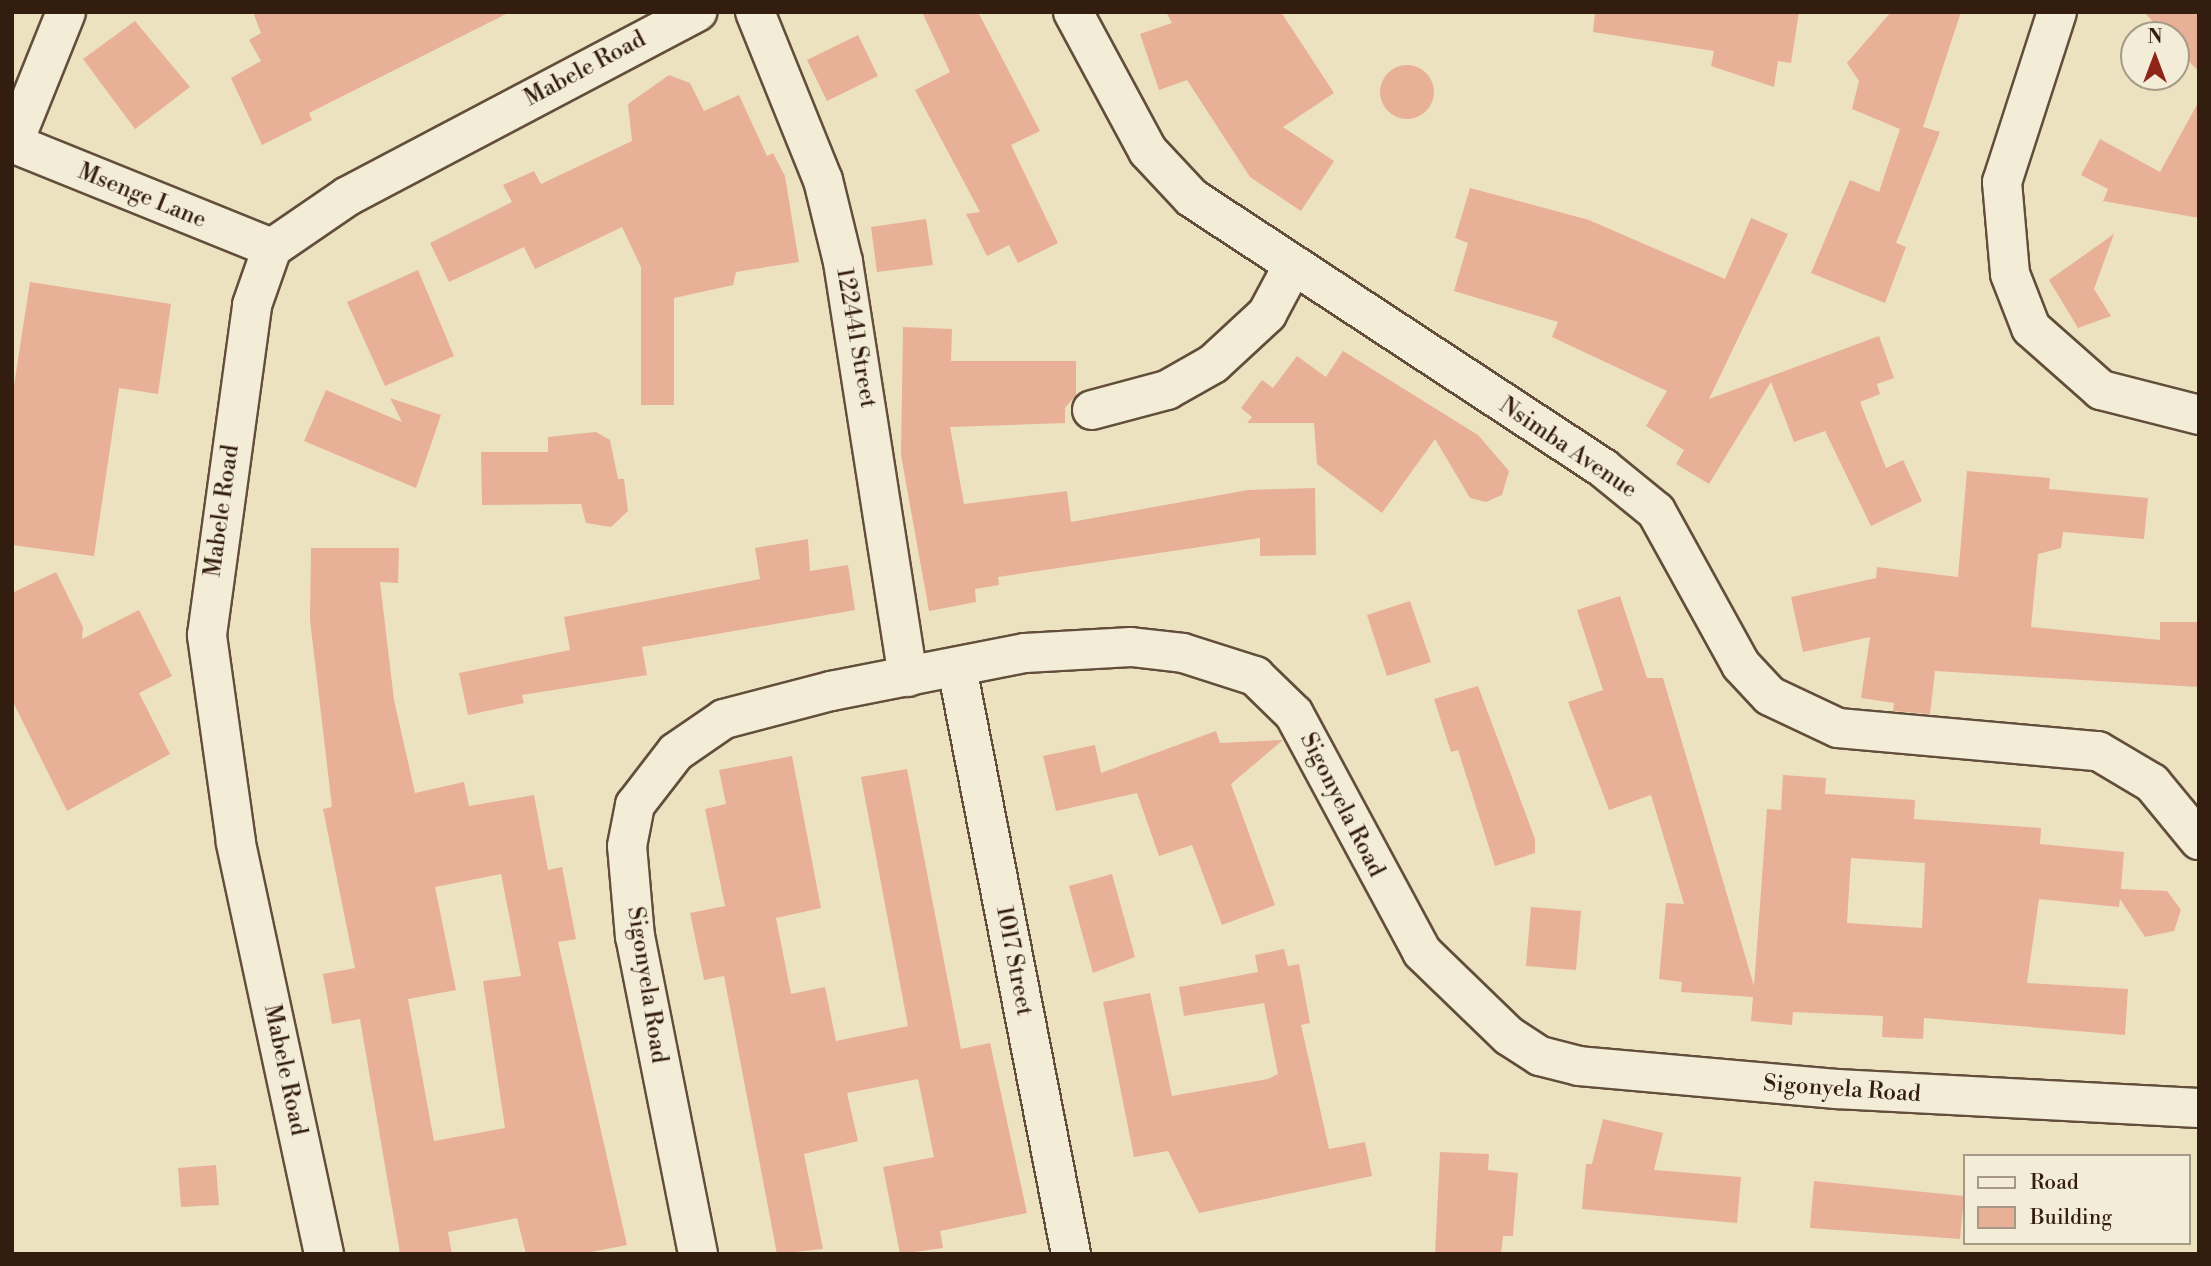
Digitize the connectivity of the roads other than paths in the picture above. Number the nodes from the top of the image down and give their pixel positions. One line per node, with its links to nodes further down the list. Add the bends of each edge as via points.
1 (66, 12): 6 (street)
2 (696, 12): 7 (street, Mabele Road, via 348,196)
3 (755, 12): 12 (street, 122441 Street, via 823,180 843,262)
4 (1073, 12): 8 (street, Nsimba Avenue, via 1148,152 1192,198)
5 (2057, 12): 10 (street, via 2002,182 2010,274 2031,328 2101,390)
6 (13, 144): 7 (street, Msenge Lane)
7 (272, 248): 15 (street, Mabele Road, via 252,305 207,635 236,842)
8 (1291, 269): 9 (street, via 1267,314 1213,364 1167,390); 13 (street, Nsimba Avenue, via 1636,491 1656,511 1741,665 1781,703 1838,728 2098,751 2152,783)
9 (1092, 410)
10 (2199, 415)
11 (957, 668): 12 (street, Sigonyela Road); 14 (street, Sigonyela Road, via 1026,653 1131,647 1183,653 1255,676 1294,714 1422,952 1508,1036 1540,1056 1578,1066 1837,1089); 17 (street, 1017 Street)
12 (908, 677): 16 (street, Sigonyela Road, via 724,719 676,752 635,805 626,846 635,937)
13 (2199, 840)
14 (2199, 1108)
15 (324, 1254)
16 (698, 1254)
17 (1071, 1254)

